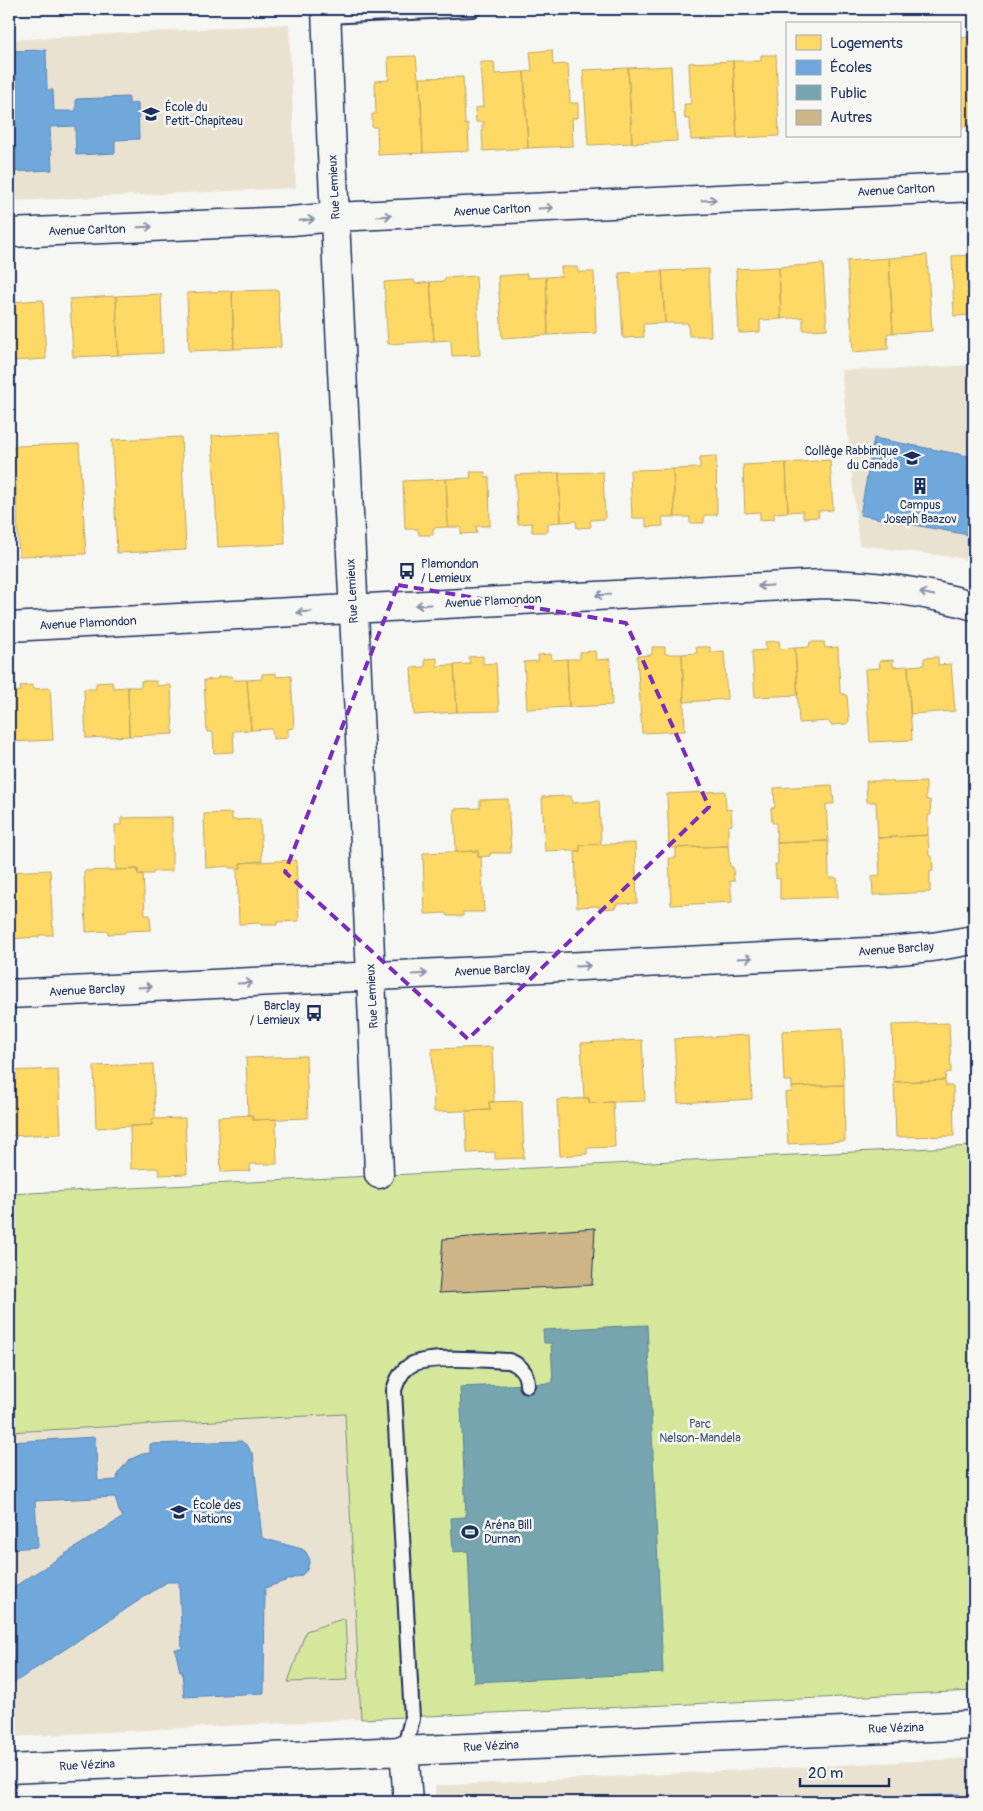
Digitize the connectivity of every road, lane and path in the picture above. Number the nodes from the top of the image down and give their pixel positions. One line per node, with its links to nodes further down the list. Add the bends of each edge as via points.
1 (473, 9): 2 (lane)
2 (326, 12): 4 (street, Rue Lemieux)
3 (974, 187): 4 (street, Avenue Carlton, one-way to 3)
4 (335, 217): 5 (street, Avenue Carlton, one-way to 4); 7 (street, Rue Lemieux)
5 (9, 233)
6 (974, 606): 7 (street, Avenue Plamondon, one-way to 7, via 905,590 823,584)
7 (353, 609): 8 (street, Avenue Plamondon, one-way to 8); 10 (street, Rue Lemieux)
8 (9, 627)
9 (974, 940): 10 (street, Avenue Barclay, one-way to 9, via 908,950)
10 (372, 977): 11 (street, Avenue Barclay, one-way to 10); 12 (street, Rue Lemieux)
11 (9, 994)
12 (379, 1174)
13 (527, 1385): 15 (lane, via 525,1372 509,1360 429,1360 407,1367 394,1390 412,1719)
14 (974, 1725): 15 (street, Rue Vézina)
15 (404, 1750): 16 (street, Rue Vézina); 17 (street)
16 (9, 1769)
17 (408, 1802)

